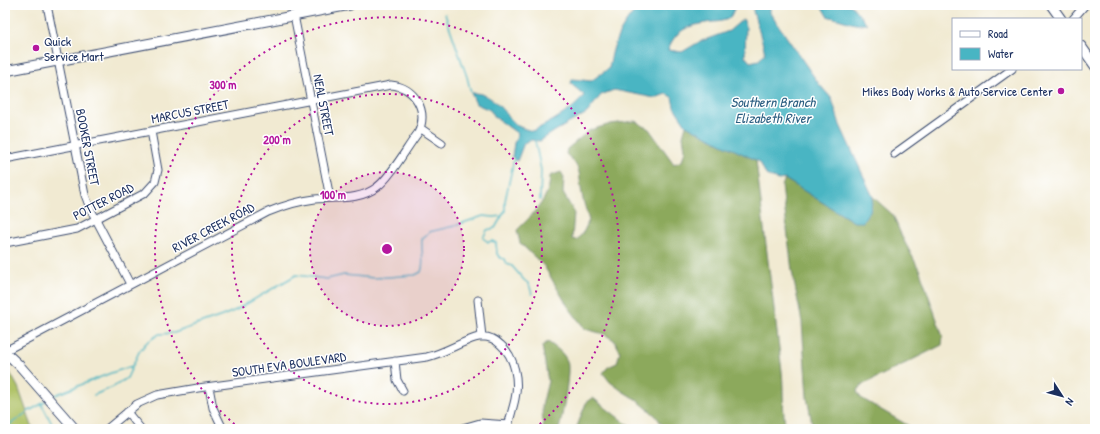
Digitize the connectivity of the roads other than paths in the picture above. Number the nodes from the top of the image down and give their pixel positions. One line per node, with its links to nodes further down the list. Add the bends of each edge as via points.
1 (48, 5): 9 (street, BOOKER STREET)
2 (350, 5): 5 (main road)
3 (1051, 5): 6 (main road)
4 (1085, 5): 7 (street)
5 (294, 16): 9 (main road); 13 (street, NEAL STREET)
6 (1061, 18)
7 (1074, 18)
8 (1082, 47): 10 (main road)
9 (59, 60): 12 (main road); 17 (street, BOOKER STREET)
10 (1095, 66)
11 (1011, 70): 18 (street)
12 (5, 71)
13 (311, 100): 14 (street, MARCUS STREET, via 395,86 409,91 420,104); 15 (street, MARCUS STREET); 20 (street, NEAL STREET)
14 (420, 128): 16 (street); 20 (street, RIVER CREEK ROAD, via 385,180 378,186 353,198)
15 (151, 131): 17 (street, MARCUS STREET); 21 (street, POTTER ROAD, via 158,170 152,187)
16 (442, 143)
17 (75, 145): 19 (street, MARCUS STREET); 21 (street, BOOKER STREET, via 85,195)
18 (894, 154)
19 (5, 159)
20 (330, 198): 23 (street, RIVER CREEK ROAD, via 294,203 268,212)
21 (96, 220): 22 (street, POTTER ROAD, via 77,229); 23 (street, BOOKER STREET)
22 (5, 243)
23 (130, 284): 26 (street, RIVER CREEK ROAD)
24 (478, 300): 25 (street)
25 (482, 337): 27 (street, SOUTH EVA BOULEVARD, via 436,355); 31 (street, via 498,342 510,354 514,364 516,389)
26 (5, 352): 32 (main road)
27 (395, 361): 28 (street, SOUTH EVA BOULEVARD); 29 (street)
28 (209, 387): 30 (street, SOUTH EVA BOULEVARD, via 157,395 137,404); 35 (street, via 213,408)
29 (403, 391)
30 (127, 412): 33 (street, SOUTH EVA BOULEVARD); 34 (street)
31 (508, 427): 36 (street, via 480,423)
32 (75, 429)
33 (107, 429)
34 (141, 429)
35 (223, 429)
36 (460, 429)

